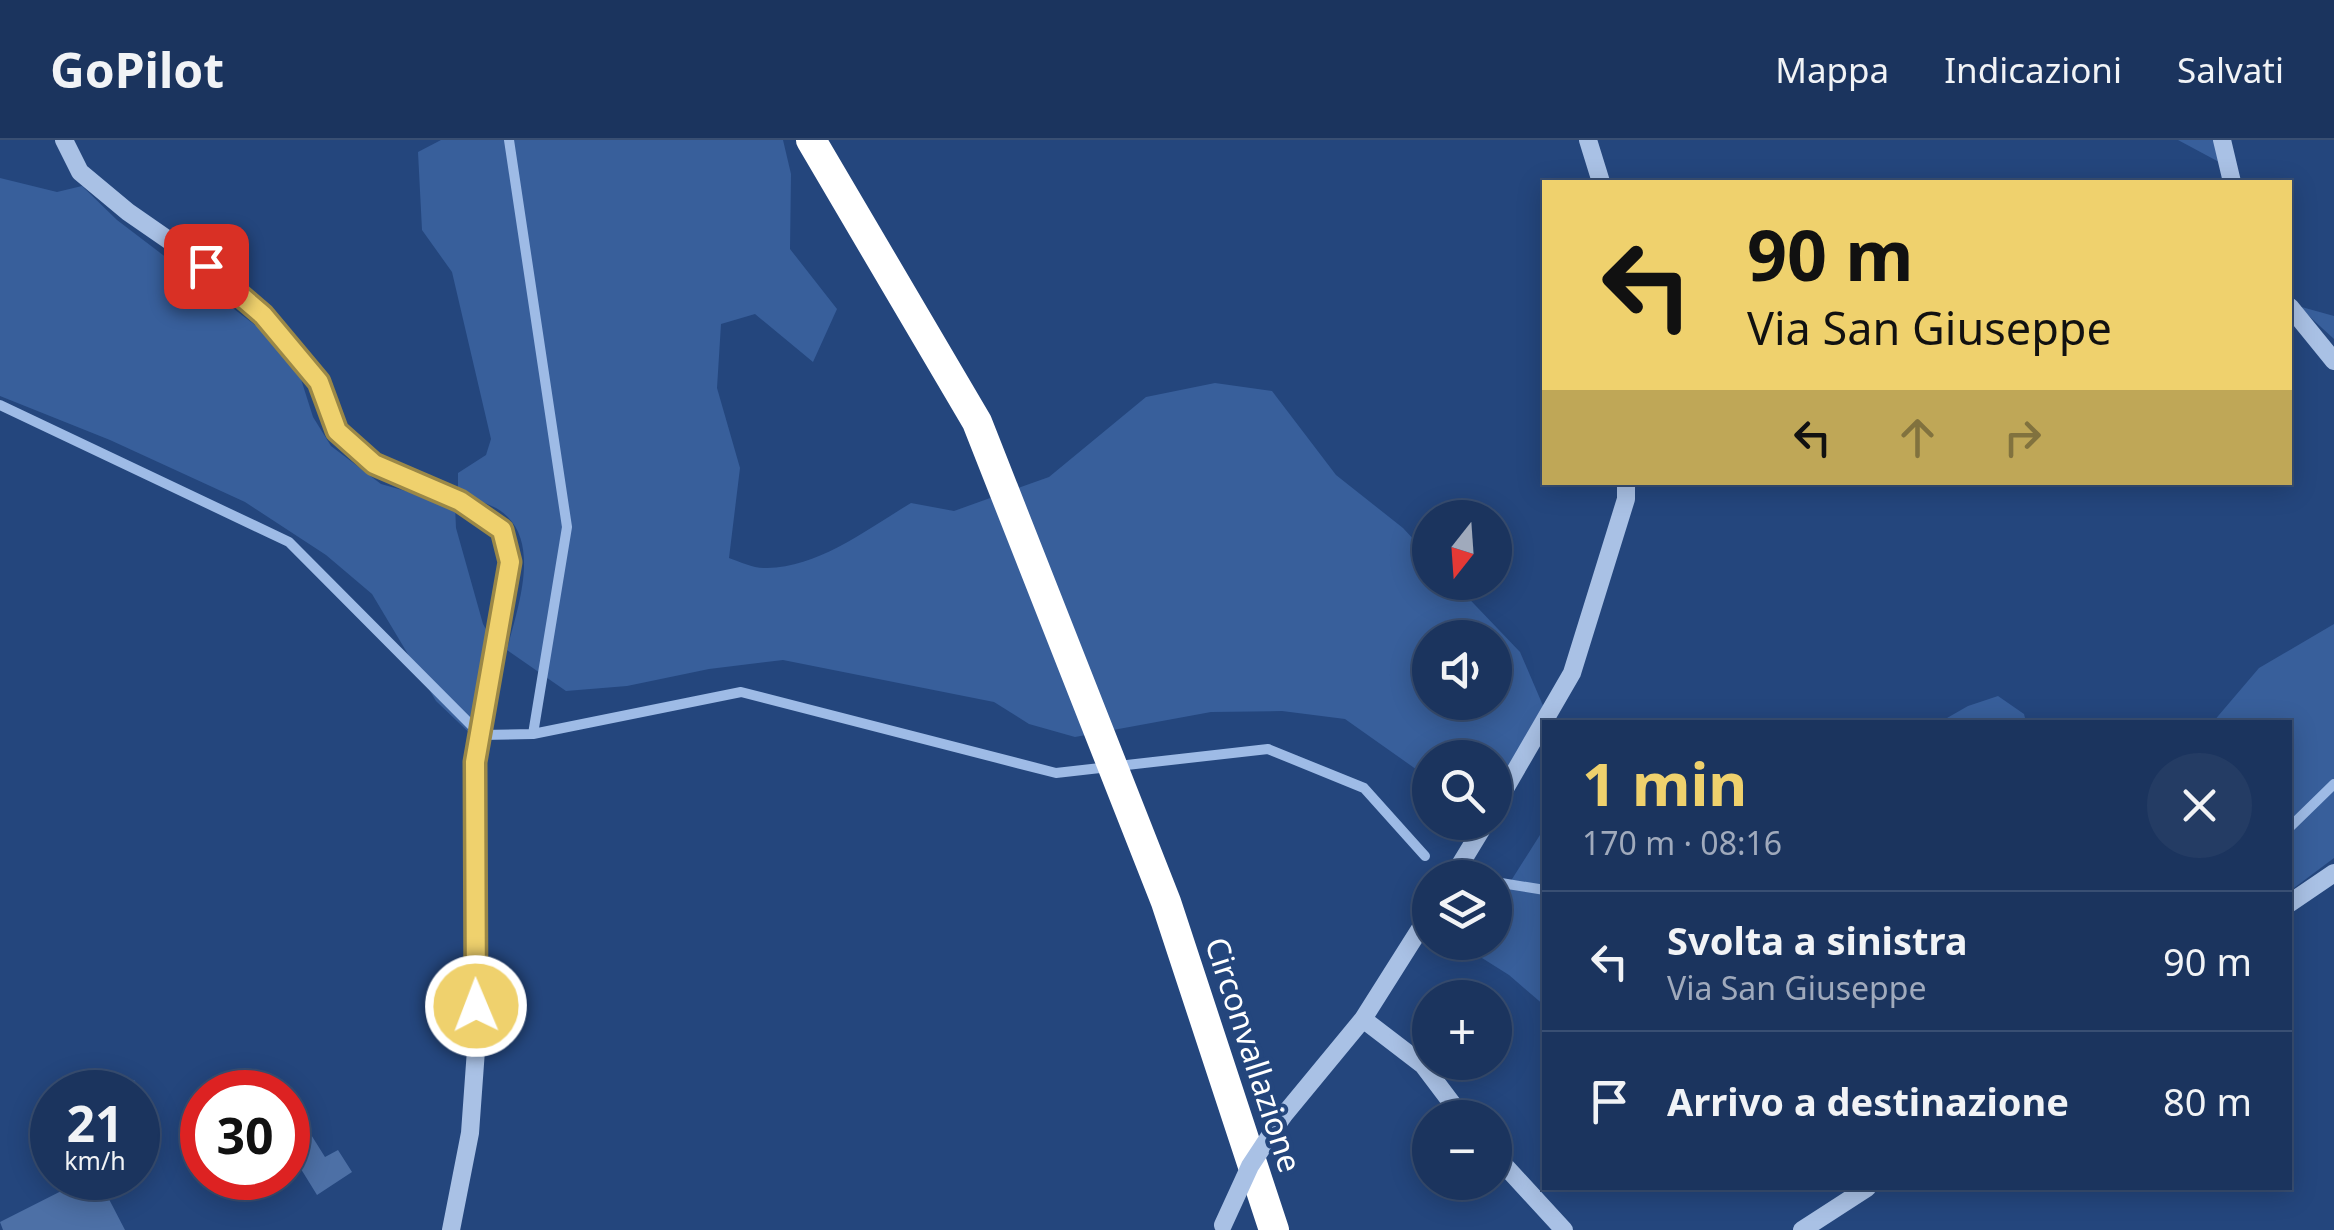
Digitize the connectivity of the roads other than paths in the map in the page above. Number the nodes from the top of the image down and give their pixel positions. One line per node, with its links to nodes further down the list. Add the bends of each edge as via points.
1 (64, 140): 21 (street, via 80,172 263,315 319,382 337,431 349,442 374,464 460,501 502,530 510,562 475,762 476,1056)
2 (812, 140): 22 (highway, Circonvallazione, via 977,422 1166,902)
3 (1588, 140): 5 (street)
4 (2222, 140): 6 (street)
5 (1600, 180)
6 (2232, 180)
7 (2292, 310): 8 (street)
8 (2334, 361)
9 (1626, 485): 10 (street, via 1572,673)
10 (1545, 720)
11 (1542, 725): 12 (street)
12 (1512, 777)
13 (2334, 873): 14 (street)
14 (2292, 903)
15 (1412, 942): 16 (street)
16 (1363, 1020): 17 (street, via 1423,1066); 20 (street, bridge, via 1283,1116 1250,1166)
17 (1449, 1100)
18 (1512, 1173): 23 (street)
19 (1864, 1190): 24 (street)
20 (1222, 1228)
21 (452, 1230)
22 (1274, 1230)
23 (1564, 1230)
24 (1802, 1230)

